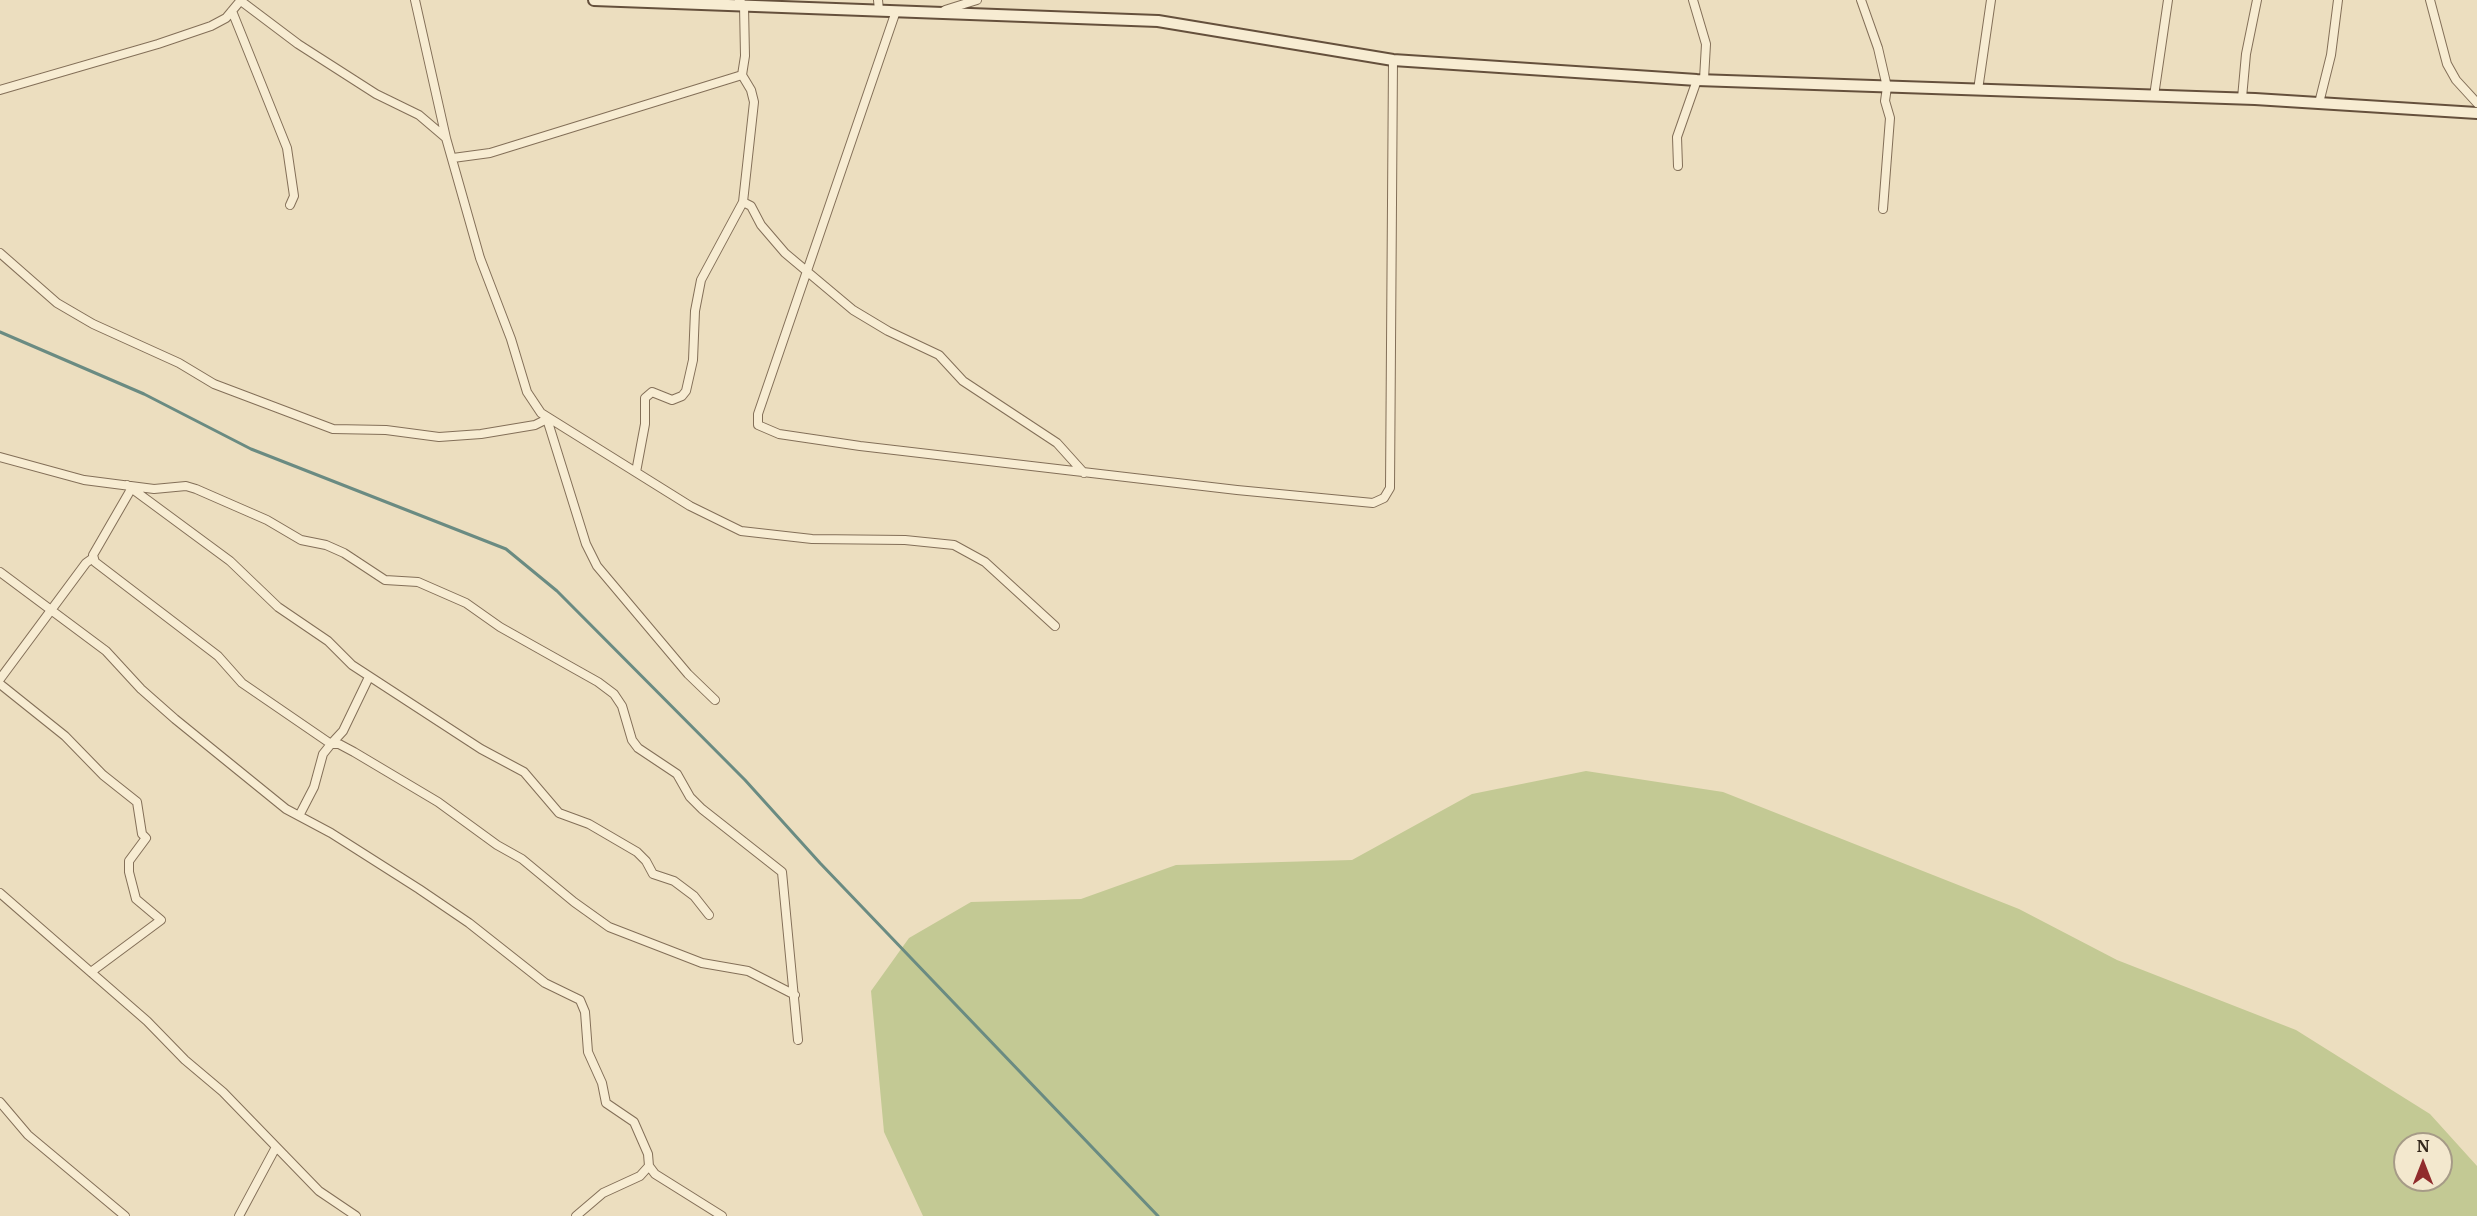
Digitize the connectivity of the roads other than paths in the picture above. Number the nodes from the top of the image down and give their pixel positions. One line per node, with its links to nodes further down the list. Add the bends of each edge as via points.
1 (241, 0): 14 (street); 27 (street, via 298,44 376,94 419,115)
2 (415, 0): 27 (street)
3 (594, 0): 12 (street)
4 (978, 0): 16 (street)
5 (1693, 0): 19 (street, via 1706,44)
6 (1861, 0): 20 (street)
7 (1991, 0): 22 (street)
8 (2168, 0): 23 (street)
9 (2257, 0): 24 (street)
10 (2338, 0): 25 (street, via 2331,55)
11 (2430, 0): 26 (street, via 2447,64)
12 (741, 2): 13 (street); 18 (street, via 745,56)
13 (878, 5): 15 (street)
14 (232, 11): 21 (street, via 211,26); 31 (street, via 287,148 294,196)
15 (896, 11): 16 (street); 34 (street)
16 (939, 12): 17 (street, via 1158,21)
17 (1394, 60): 19 (street); 38 (street, via 1391,466 1390,488 1384,498 1373,503)
18 (742, 75): 28 (street, via 490,153); 30 (street, via 754,102)
19 (1701, 80): 20 (street); 29 (street, via 1677,137)
20 (1887, 87): 22 (street); 32 (street, via 1885,101 1890,118)
21 (0, 90)
22 (1978, 90): 23 (street)
23 (2154, 96): 24 (street)
24 (2242, 98): 25 (street)
25 (2319, 103): 26 (street)
26 (2477, 109)
27 (446, 138): 28 (street)
28 (453, 158): 35 (street, via 480,258 521,375 535,406)
29 (1678, 166)
30 (743, 202): 34 (street, via 751,206 761,225); 37 (street, via 701,280 686,391 672,400 652,392 645,398 645,424)
31 (290, 205)
32 (1883, 209)
33 (0, 253): 35 (street, via 57,303 93,324 142,344 214,384 333,429 439,437 481,434 535,425)
34 (807, 273): 38 (street, via 864,319 939,355 969,385 1057,443); 38 (street, via 758,414 758,425 791,436)
35 (547, 419): 37 (street); 47 (street, via 586,544 597,566 688,674)
36 (0, 457): 39 (street, via 44,467 70,478)
37 (636, 472): 43 (street, via 711,518 741,531 812,539 954,545 985,562)
38 (1084, 473)
39 (128, 488): 40 (street); 44 (street, via 230,561 278,607 328,641); 53 (street, via 186,486 226,500 301,540 344,553 385,580 418,582 466,603 500,627 598,681 622,706 638,748 677,774 702,809 782,872)
40 (93, 558): 42 (street); 48 (street, via 218,656 242,683)
41 (0, 572): 42 (street)
42 (51, 612): 45 (street); 49 (street, via 106,651 141,689 247,780)
43 (1055, 626)
44 (369, 677): 48 (street, via 343,731); 51 (street, via 524,772 559,813 589,824 637,852 653,874 674,881 694,896)
45 (0, 679)
46 (0, 684): 52 (street, via 65,736 103,775 137,802 146,838 129,861 129,872 136,899 161,920)
47 (716, 700)
48 (331, 744): 49 (street, via 323,754 314,787); 53 (street, via 354,752 438,802 522,859 609,927 702,963 748,971)
49 (298, 816): 57 (street, via 331,833 469,923 544,983 580,1000 585,1012 586,1044 602,1083 603,1099 638,1127)
50 (0, 892): 52 (street)
51 (709, 915)
52 (91, 972): 56 (street, via 223,1092)
53 (795, 995): 54 (street)
54 (798, 1040)
55 (0, 1102): 58 (street, via 35,1141)
56 (276, 1147): 59 (street); 60 (street, via 319,1191)
57 (649, 1166): 61 (street, via 640,1176 603,1193); 62 (street, via 681,1192)
58 (125, 1216)
59 (239, 1216)
60 (356, 1216)
61 (576, 1216)
62 (722, 1216)

